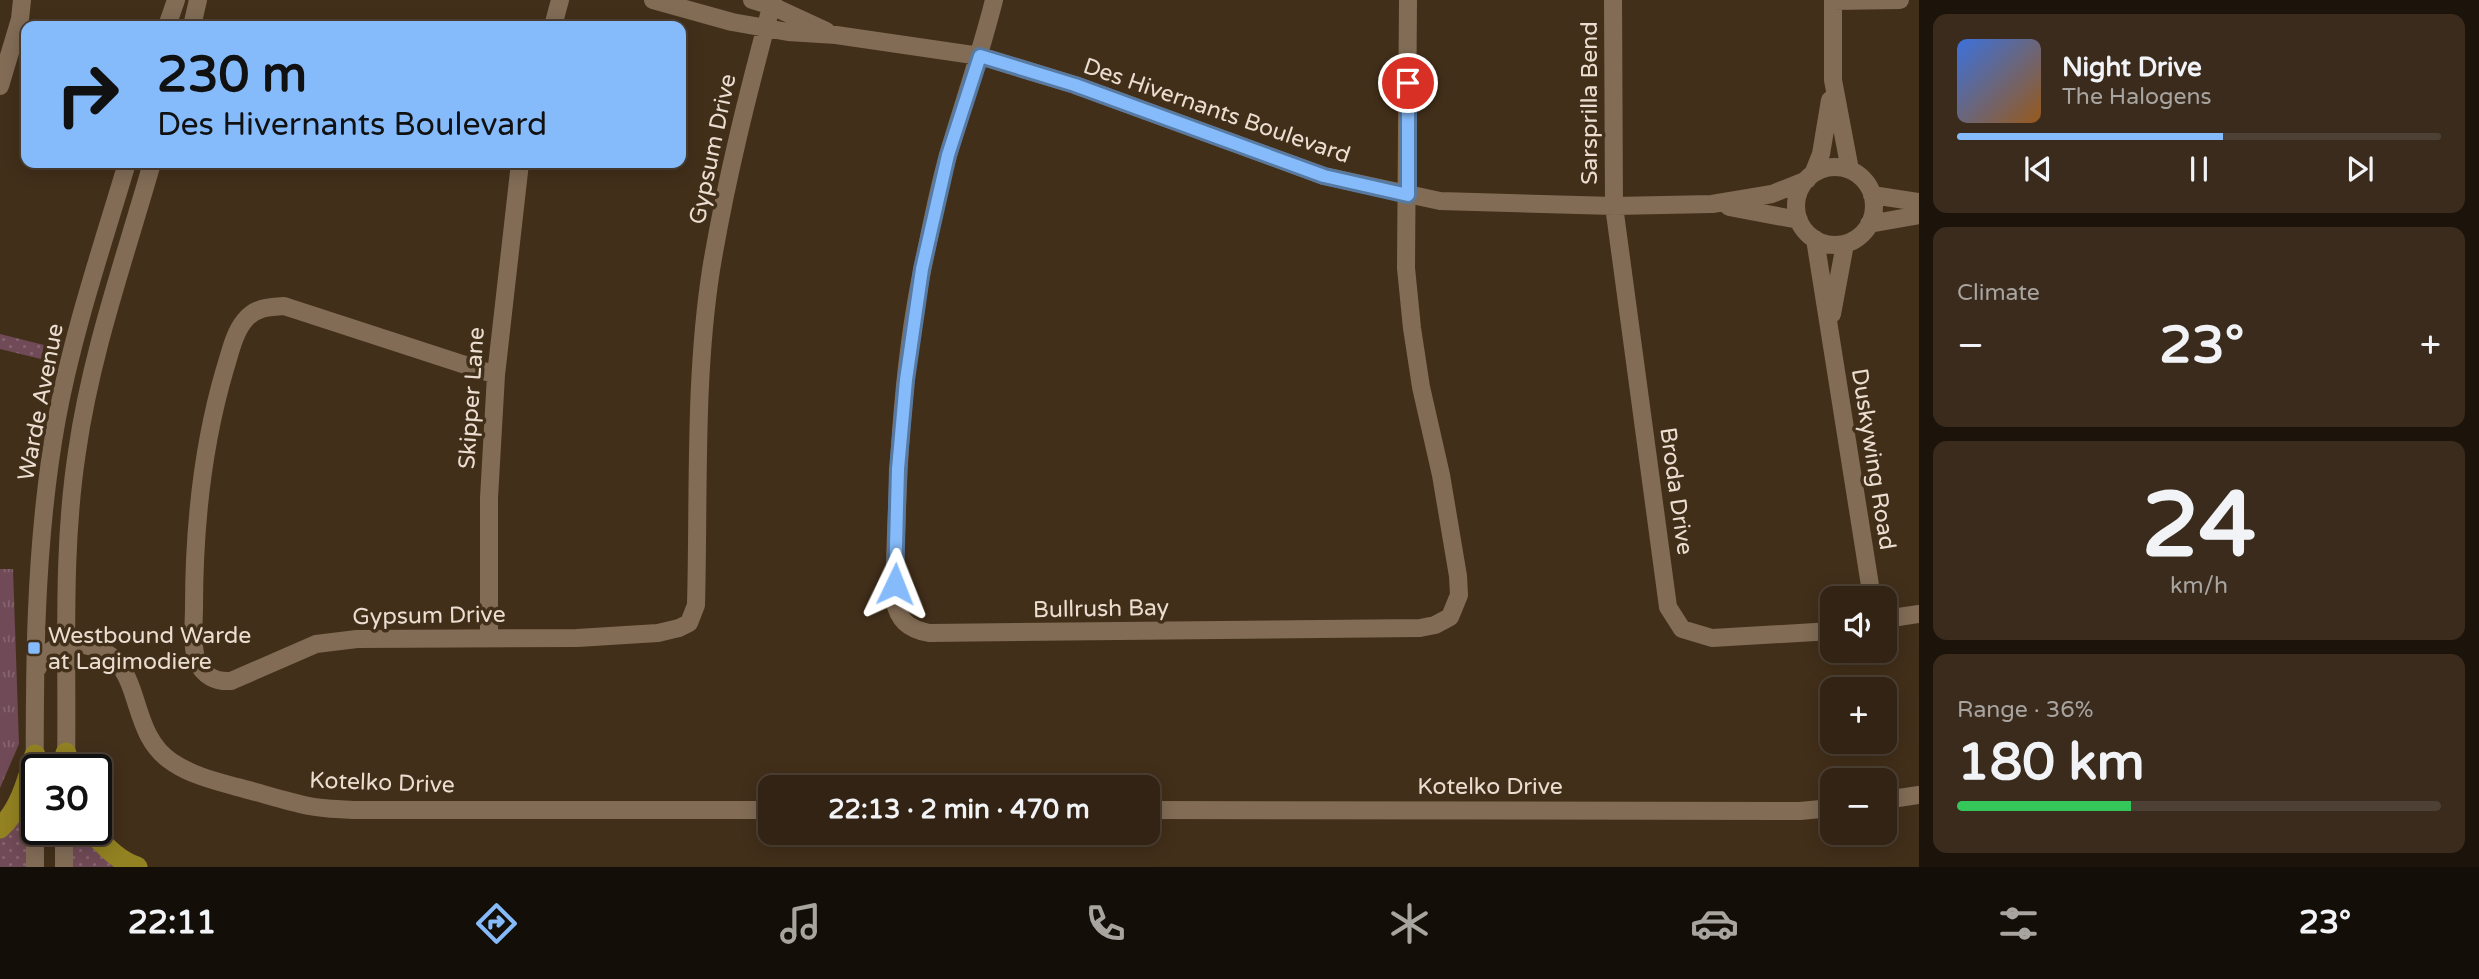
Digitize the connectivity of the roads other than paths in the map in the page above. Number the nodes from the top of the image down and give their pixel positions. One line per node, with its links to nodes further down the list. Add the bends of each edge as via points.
1 (22, 0): 20 (street)
2 (176, 0): 13 (street)
3 (198, 0): 14 (street)
4 (560, 0): 15 (street)
5 (653, 0): 16 (street, Des Hivernants Boulevard)
6 (752, 0): 12 (street, Des Hivernants Boulevard)
7 (994, 0): 18 (street)
8 (1408, 0): 26 (street)
9 (1613, 0): 30 (street, Sarsprilla Bend)
10 (1833, 0): 11 (street); 19 (street)
11 (1900, 0)
12 (772, 3): 16 (street, Gypsum Drive); 17 (street, Des Hivernants Boulevard)
13 (169, 21)
14 (193, 21)
15 (554, 21)
16 (766, 28): 17 (street, Des Hivernants Boulevard); 42 (street, Gypsum Drive, via 738,134 711,271 702,359 694,614 689,623 658,633)
17 (836, 35): 18 (street, Des Hivernants Boulevard)
18 (980, 56): 26 (street, Des Hivernants Boulevard, via 1075,85 1324,176); 26 (street, Bullrush Bay, via 948,155 922,269 906,380 894,598 897,612 915,631 1420,628 1450,617 1459,595 1458,576 1412,328 1406,268)
19 (1833, 79): 24 (street); 25 (street, via 1821,154)
20 (0, 86)
21 (126, 168): 44 (street, Warde Avenue, via 57,417 42,529)
22 (151, 168): 43 (street, Warde Avenue, via 97,352 77,452)
23 (519, 168): 37 (street, Skipper Lane)
24 (1850, 170): 25 (street, via 1831,168); 27 (street, via 1864,180)
25 (1810, 177): 29 (street, Des Hivernants Boulevard, via 1772,194); 32 (street, via 1797,199)
26 (1408, 195): 30 (street, Des Hivernants Boulevard, via 1474,204)
27 (1872, 195): 28 (street); 33 (street)
28 (1919, 202)
29 (1712, 204): 30 (street, Des Hivernants Boulevard); 32 (street, Des Hivernants Boulevard)
30 (1614, 206): 41 (street, Broda Drive, via 1668,607 1682,629 1712,638)
31 (1919, 215): 33 (street)
32 (1799, 220): 34 (street)
33 (1870, 224): 35 (street)
34 (1815, 239): 35 (street); 36 (street, Duskywing Road)
35 (1845, 244): 36 (street, Duskywing Road)
36 (1830, 328): 38 (street, Duskywing Road)
37 (496, 375): 42 (street, Skipper Lane, via 489,498); 42 (street, Gypsum Drive, via 284,306 258,310 239,329 222,381 202,479 195,556 196,658 201,669 220,682 244,677 316,644)
38 (1870, 586)
39 (1919, 614): 40 (street)
40 (1897, 617)
41 (1820, 632)
42 (489, 637)
43 (67, 644): 44 (street, via 51,650); 46 (street, Warde Avenue); 51 (street, Kotelko Drive, via 106,651 126,675 155,749 173,763 203,778 310,806 352,810)
44 (37, 669): 45 (street, Warde Avenue)
45 (35, 754)
46 (67, 754)
47 (21, 794): 53 (main road)
48 (1919, 795): 49 (street)
49 (1897, 798)
50 (1820, 809): 52 (street, Kotelko Drive)
51 (758, 810)
52 (1160, 810)
53 (0, 828)
54 (35, 845): 57 (street, Warde Avenue)
55 (64, 845): 58 (street)
56 (104, 845): 59 (main road)
57 (35, 867)
58 (64, 867)
59 (137, 867)

